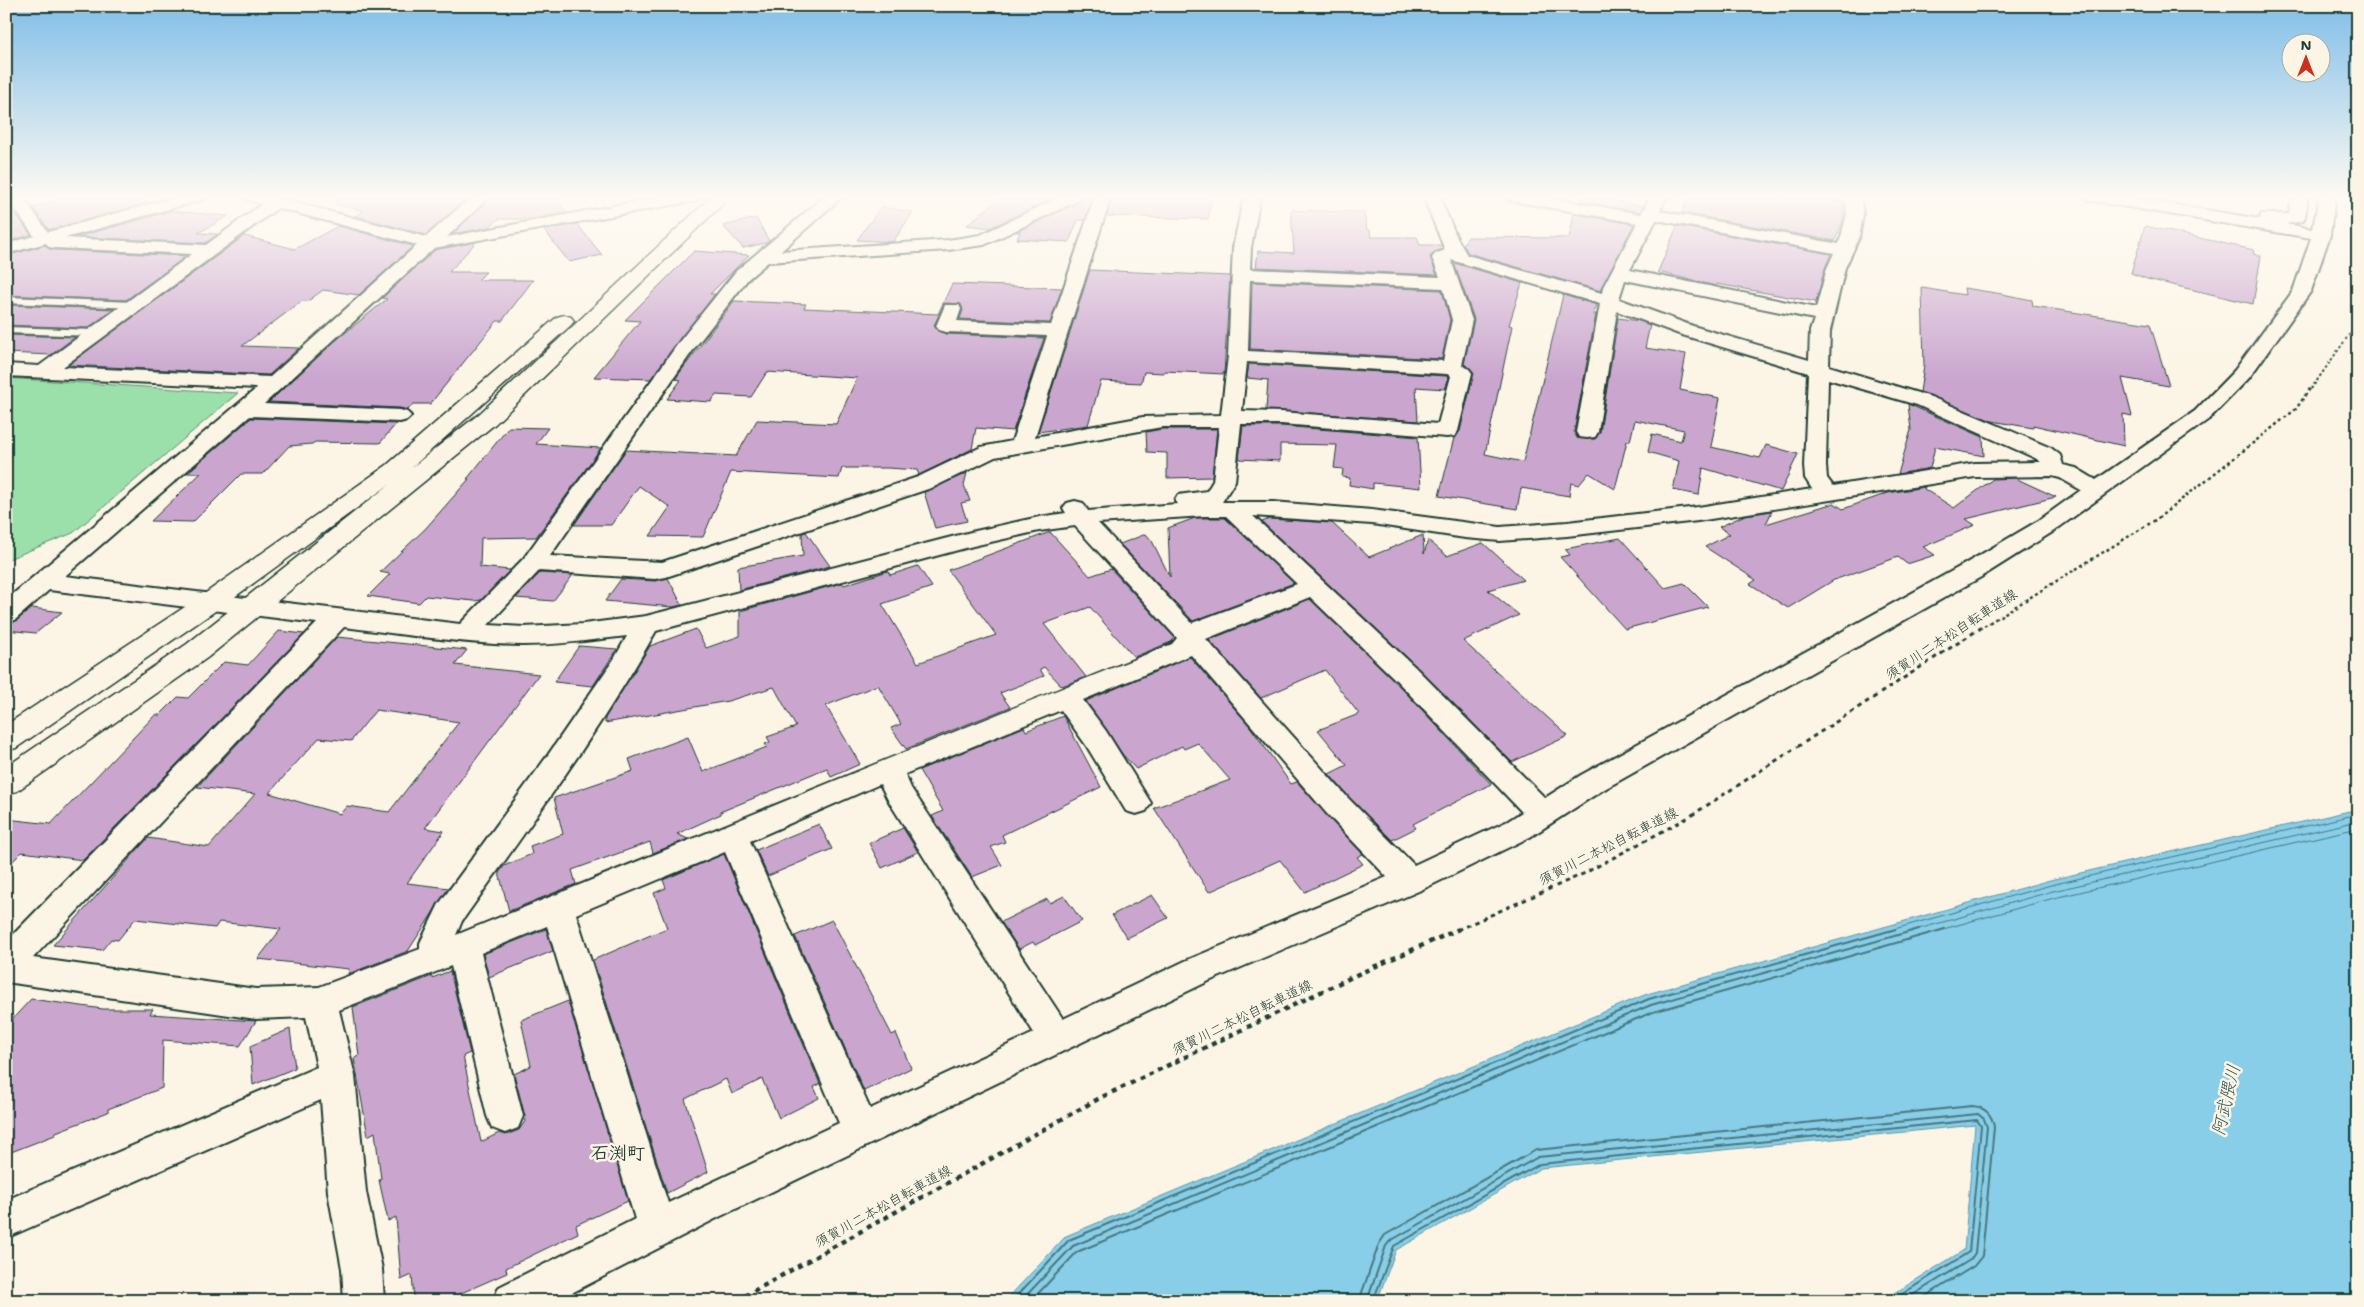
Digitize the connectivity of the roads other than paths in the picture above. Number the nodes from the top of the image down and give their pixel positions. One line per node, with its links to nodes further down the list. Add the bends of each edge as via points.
1 (200, 257): 18 (street)
2 (413, 257): 29 (street)
3 (634, 257): 43 (street, via 395,470)
4 (658, 257): 44 (street, via 487,419)
5 (763, 257): 40 (street, via 742,276 689,342)
6 (1083, 257): 22 (street)
7 (1242, 257): 14 (street)
8 (1443, 257): 15 (street, via 1441,258)
9 (1459, 257): 17 (street)
10 (1628, 257): 13 (street)
11 (1841, 257): 20 (street)
12 (2314, 257): 36 (street, via 2302,291 2242,374 2202,415)
13 (1619, 273): 17 (street); 20 (street)
14 (1241, 274): 15 (street); 24 (street)
15 (1451, 283): 25 (street, via 1462,320)
16 (6, 300): 18 (lane)
17 (1608, 300): 27 (street, via 1686,330); 33 (street)
18 (134, 305): 23 (street)
19 (952, 310): 22 (street, via 946,326)
20 (1824, 315): 27 (street)
21 (6, 330): 23 (lane)
22 (1059, 331): 34 (street)
23 (95, 333): 28 (street)
24 (1238, 356): 25 (street); 32 (street)
25 (1451, 368): 32 (street, via 1462,373 1447,431 1281,418)
26 (6, 370): 28 (street)
27 (1818, 371): 35 (street, via 1935,406 2043,454 2052,460); 37 (street, via 1816,478)
28 (44, 372): 29 (street)
29 (275, 383): 30 (street)
30 (245, 409): 31 (street); 41 (street)
31 (400, 416)
32 (1231, 419): 34 (street, via 1143,423); 39 (street, via 1224,481 1215,497 1106,504)
33 (1587, 432)
34 (1021, 446): 40 (street, via 989,452 926,482 666,568 639,570)
35 (2052, 470): 36 (street, via 2068,474); 37 (street, via 1975,470)
36 (2097, 490): 55 (street, via 1972,571 1591,783)
37 (1826, 492): 38 (street, via 1619,524 1500,534 1309,511)
38 (1232, 509): 39 (street); 42 (street)
39 (1077, 513): 47 (street); 49 (street)
40 (532, 563): 48 (street)
41 (46, 582): 43 (street); 45 (street)
42 (1314, 587): 49 (street, via 1199,630); 55 (street, via 1404,673)
43 (209, 603): 44 (street); 51 (street)
44 (250, 608): 46 (street); 53 (street, via 196,651)
45 (6, 614)
46 (338, 617): 48 (street); 60 (street)
47 (646, 625): 48 (street, via 524,636); 59 (street, via 558,763 450,913 436,943)
48 (466, 633)
49 (1192, 638): 50 (street, via 1180,650); 57 (street, via 1330,797)
50 (1066, 697): 52 (street); 54 (street)
51 (6, 740)
52 (888, 770): 56 (street); 63 (street, via 898,792)
53 (6, 783)
54 (1136, 803)
55 (1543, 815): 57 (street)
56 (733, 836): 58 (street); 66 (street)
57 (1410, 881): 63 (street, via 1198,971)
58 (558, 908): 59 (street); 68 (street)
59 (450, 952): 62 (street); 65 (street)
60 (6, 964)
61 (6, 968): 62 (street, via 256,1004)
62 (320, 1002): 64 (street)
63 (1057, 1039): 66 (street)
64 (337, 1076): 67 (street); 69 (street, via 347,1192 362,1269)
65 (505, 1116)
66 (861, 1131): 68 (street)
67 (6, 1219)
68 (657, 1228): 70 (street)
69 (364, 1301)
70 (513, 1301)

